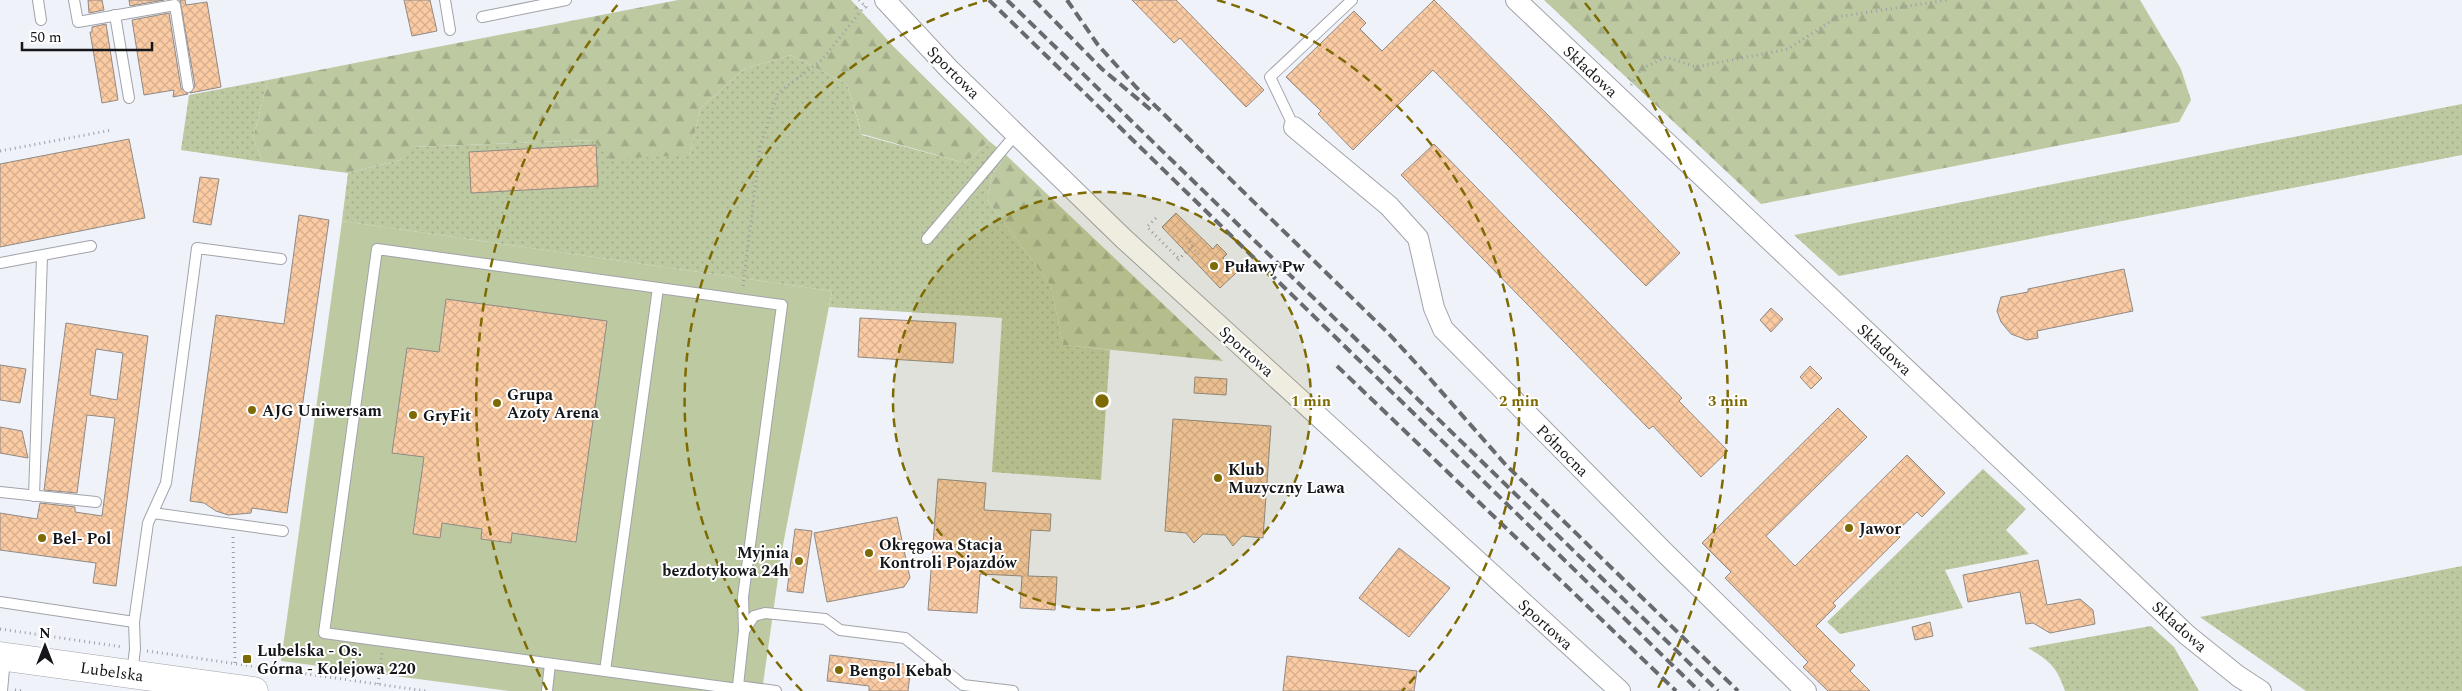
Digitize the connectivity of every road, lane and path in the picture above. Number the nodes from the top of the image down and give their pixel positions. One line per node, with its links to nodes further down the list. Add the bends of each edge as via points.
1 (38, 0): 12 (lane)
2 (74, 0): 10 (lane, via 78,22)
3 (445, 0): 13 (lane)
4 (566, 0): 11 (lane)
5 (885, 0): 19 (street, Sportowa)
6 (1352, 0): 17 (lane, via 1270,77)
7 (1516, 0): 16 (street, Składowa)
8 (1947, 0): 16 (path, via 1837,17 1788,49 1696,67 1666,57 1641,69)
9 (865, 6): 33 (path, via 822,60 778,93 760,147)
10 (115, 16): 14 (lane, via 174,5); 15 (lane)
11 (482, 17)
12 (42, 20)
13 (450, 30)
14 (188, 87)
15 (129, 98)
16 (1621, 100): 61 (street, Składowa, via 2187,635)
17 (1294, 127): 60 (street, Północna, via 1390,206 1418,238 1434,308 1443,329)
18 (112, 130): 20 (path)
19 (1016, 134): 23 (lane); 31 (street, Sportowa)
20 (0, 151)
21 (1156, 218): 29 (path, via 1147,227)
22 (1185, 237): 25 (path, via 1193,244)
23 (927, 239)
24 (91, 246): 27 (lane)
25 (1191, 246): 26 (path); 29 (path)
26 (1198, 254)
27 (42, 256): 30 (lane); 35 (lane)
28 (281, 259): 37 (lane, via 197,248 166,483)
29 (1179, 259): 31 (path)
30 (0, 264)
31 (1163, 274): 59 (street, Sportowa)
32 (658, 288): 33 (lane); 44 (lane, via 377,249 324,633); 49 (lane)
33 (742, 299): 43 (lane, via 782,305 742,597)
34 (0, 492): 35 (lane)
35 (34, 496): 36 (lane)
36 (96, 502)
37 (152, 513): 38 (lane); 41 (lane)
38 (233, 524): 39 (lane); 46 (path)
39 (283, 531)
40 (0, 602): 41 (lane)
41 (134, 622): 48 (lane)
42 (0, 629): 48 (path)
43 (744, 631): 52 (lane); 58 (lane, via 754,616 765,613 825,619 840,630 905,638 963,685)
44 (383, 641): 47 (lane); 50 (path)
45 (3, 656): 48 (main road, Lubelska); 53 (lane)
46 (235, 664): 48 (path); 50 (path)
47 (550, 664): 49 (lane); 56 (lane)
48 (139, 671): 54 (main road, Lubelska)
49 (605, 671): 52 (lane)
50 (378, 684): 51 (path)
51 (394, 689): 55 (path)
52 (738, 689): 57 (lane)
53 (2, 691)
54 (254, 691)
55 (426, 691)
56 (547, 691)
57 (776, 691)
58 (1013, 691)
59 (1620, 691)
60 (1806, 691)
61 (2261, 691)

